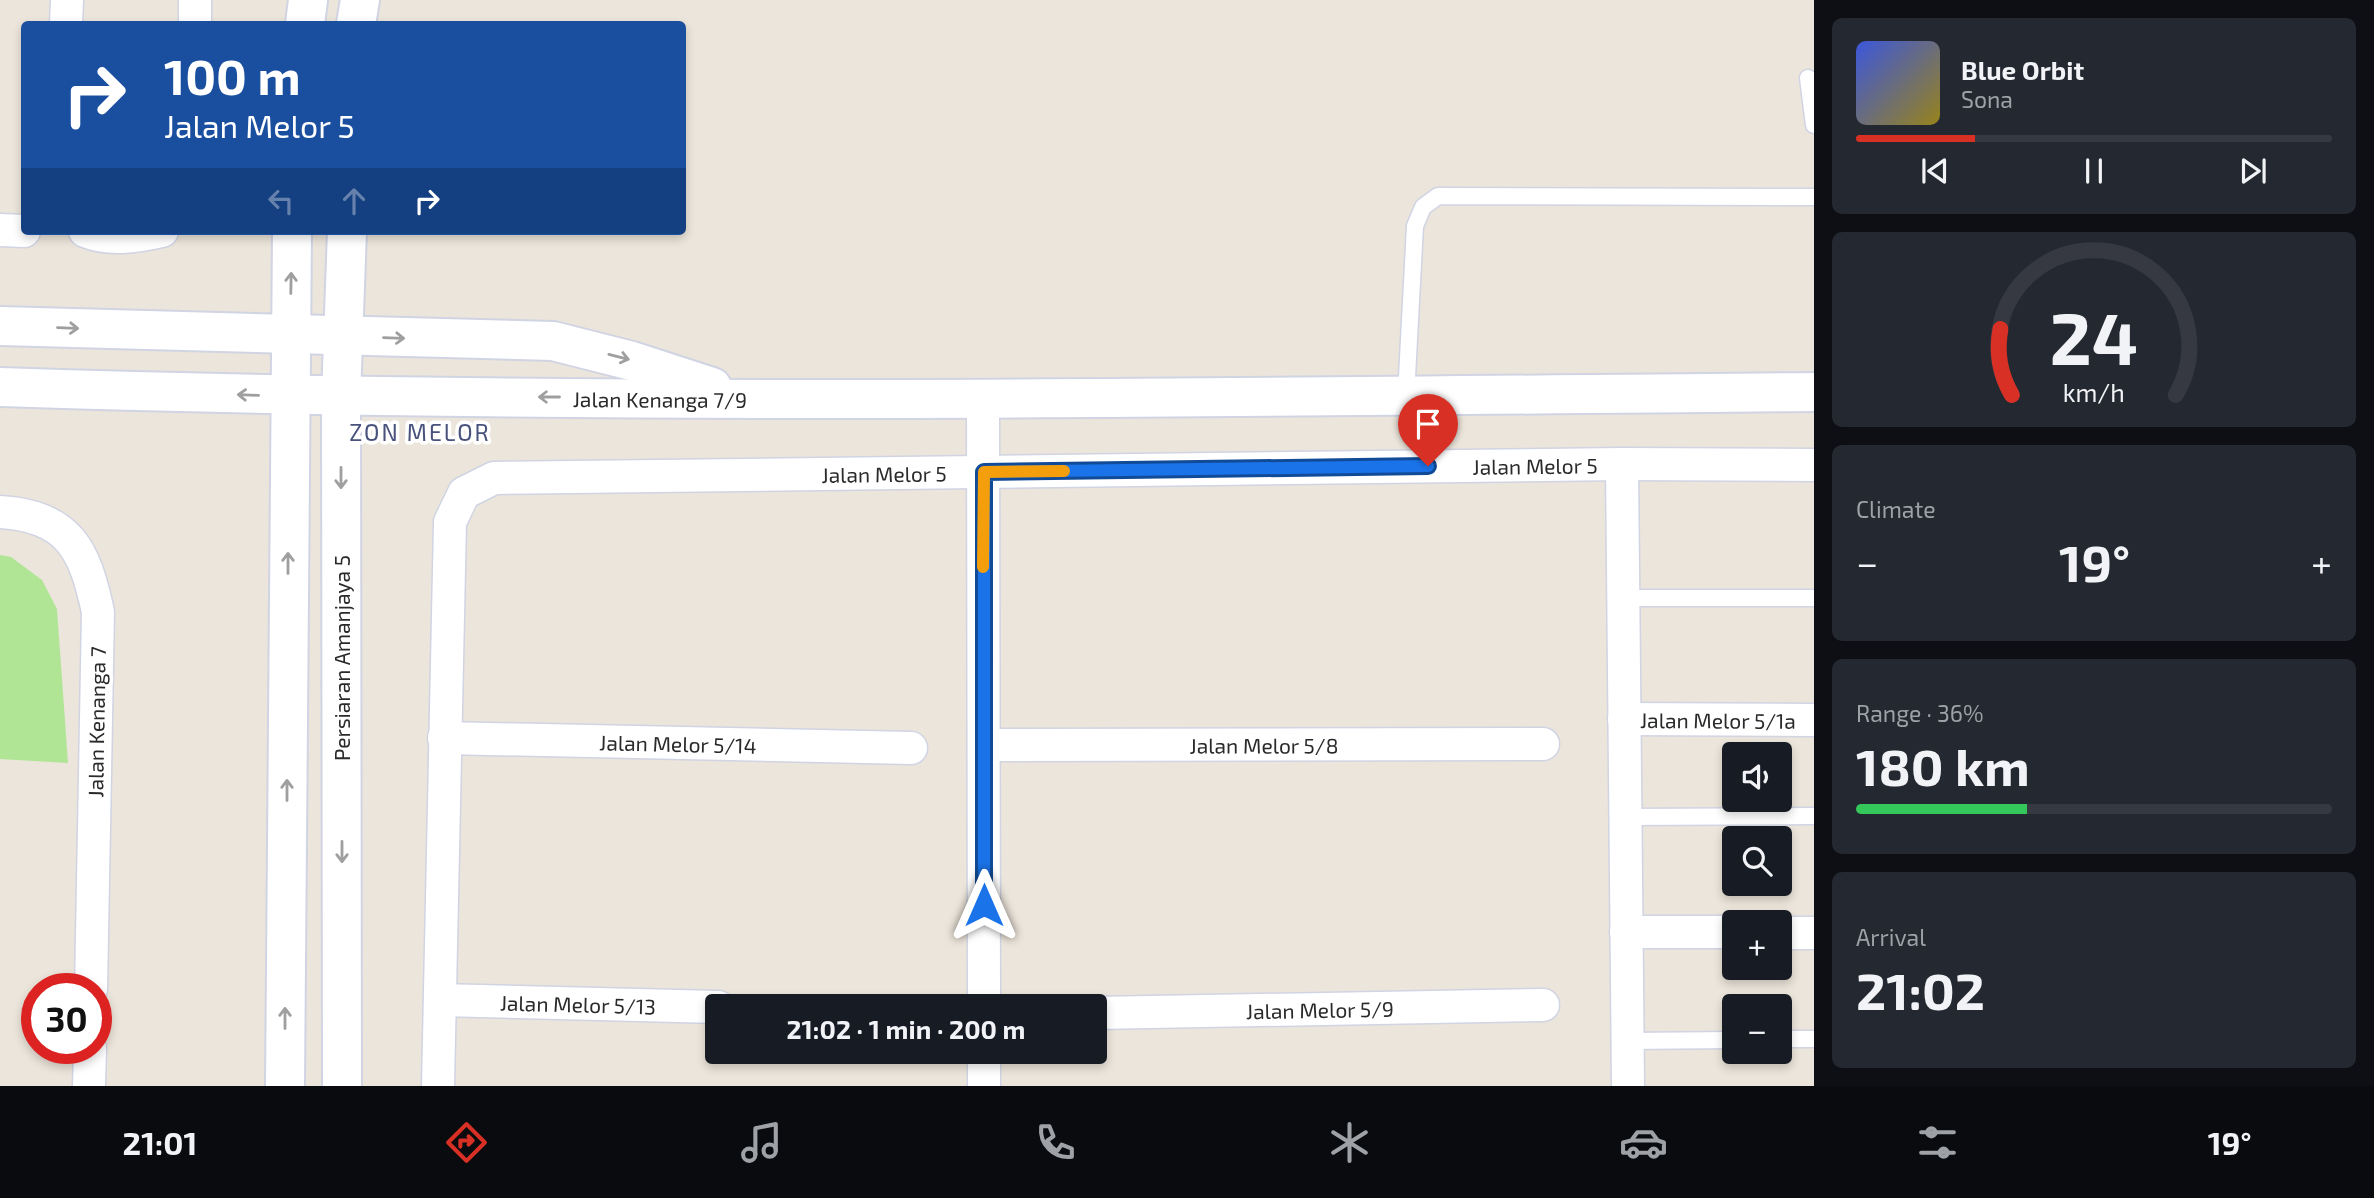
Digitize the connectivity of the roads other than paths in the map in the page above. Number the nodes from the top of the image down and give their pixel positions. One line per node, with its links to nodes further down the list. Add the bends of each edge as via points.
1 (67, 0): 6 (street)
2 (195, 0): 7 (street)
3 (300, 0): 8 (street)
4 (308, 0): 9 (street)
5 (360, 0): 10 (street)
6 (66, 21)
7 (195, 21)
8 (304, 21)
9 (304, 21)
10 (356, 21)
11 (1808, 78): 12 (lane)
12 (1814, 125)
13 (1814, 197): 25 (lane, via 1438,196 1423,207 1415,226)
14 (0, 230): 15 (street)
15 (21, 231)
16 (94, 235): 17 (street)
17 (139, 235)
18 (292, 235): 21 (street, one-way to 18)
19 (347, 235): 22 (street, Persiaran Amanjaya 5)
20 (0, 327): 21 (street, Jalan Kenanga 7/9, one-way to 21)
21 (290, 335): 22 (street, Jalan Kenanga 7/9); 26 (street)
22 (342, 336): 27 (street, Persiaran Amanjaya 5); 28 (street, Jalan Kenanga 7/9, one-way to 28, via 553,341 632,361)
23 (0, 387): 26 (street, Jalan Kenanga 7/9, one-way to 23)
24 (1814, 392): 25 (street)
25 (1406, 396): 29 (street)
26 (289, 397): 27 (street, Jalan Kenanga 7/9); 61 (street, one-way to 26)
27 (341, 397): 28 (street, Jalan Kenanga 7/9, one-way to 27); 62 (street, Persiaran Amanjaya 5, one-way to 62)
28 (740, 397): 29 (street)
29 (983, 401): 32 (street)
30 (1622, 464): 31 (street, Jalan Melor 5); 32 (street, Jalan Melor 5); 34 (street)
31 (1814, 465)
32 (984, 472): 38 (street, Jalan Melor 5, via 494,478 464,493 450,522); 40 (street)
33 (0, 512): 48 (street, Jalan Kenanga 7, via 20,513 65,532 88,568 98,612)
34 (1623, 598): 35 (lane); 36 (street)
35 (1814, 598)
36 (1624, 719): 37 (street, Jalan Melor 5/1a); 43 (street)
37 (1814, 720)
38 (444, 738): 41 (street, Jalan Melor 5/14); 50 (street)
39 (1543, 744): 40 (street, Jalan Melor 5/8)
40 (984, 745): 49 (street)
41 (911, 748)
42 (1814, 816): 43 (lane)
43 (1625, 817): 44 (street)
44 (1626, 932): 45 (street); 57 (street)
45 (1722, 932)
46 (1792, 933): 47 (street)
47 (1814, 933)
48 (91, 973)
49 (984, 994)
50 (440, 1000): 52 (street, Jalan Melor 5/13); 63 (street)
51 (1543, 1005): 53 (street, Jalan Melor 5/9)
52 (705, 1007)
53 (1107, 1013)
54 (1792, 1039): 55 (lane)
55 (1814, 1039)
56 (1722, 1040): 57 (lane)
57 (1627, 1041): 65 (street)
58 (89, 1064): 60 (street)
59 (984, 1064): 64 (street)
60 (89, 1086)
61 (285, 1086)
62 (342, 1086)
63 (438, 1086)
64 (984, 1086)
65 (1628, 1086)

